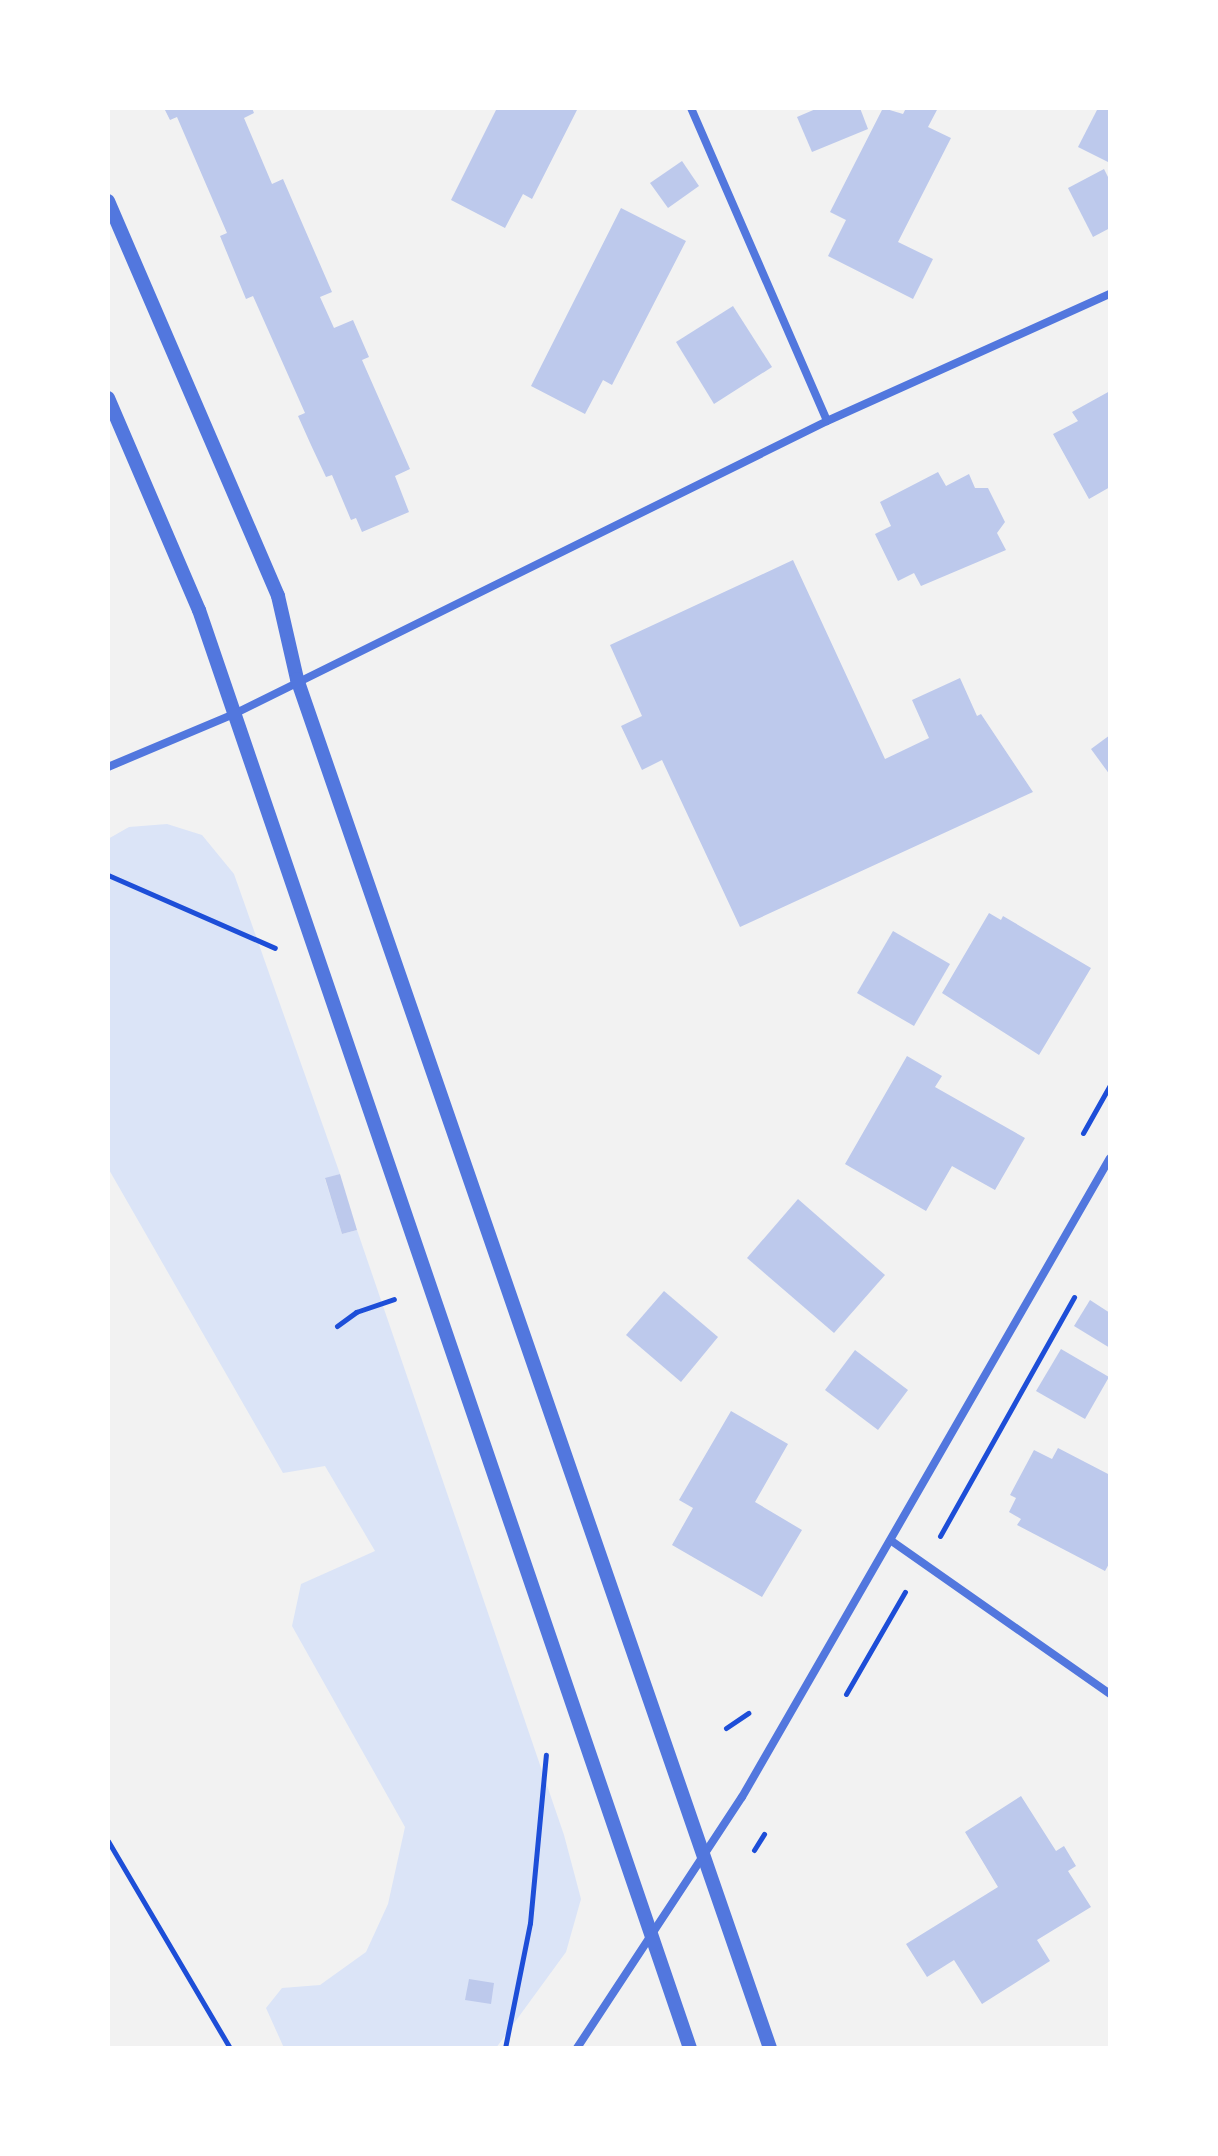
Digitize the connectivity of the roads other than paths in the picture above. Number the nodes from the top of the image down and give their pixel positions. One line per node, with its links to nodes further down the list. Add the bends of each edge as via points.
1 (691, 108): 5 (street)
2 (108, 201): 6 (street, via 278,596)
3 (1110, 294): 5 (street)
4 (108, 398): 7 (street, via 199,610)
5 (827, 421): 6 (street)
6 (297, 679): 7 (street); 12 (street)
7 (234, 714): 8 (street); 13 (street)
8 (108, 767)
9 (1110, 1158): 10 (street)
10 (893, 1542): 11 (street); 12 (street)
11 (1110, 1694)
12 (703, 1861): 13 (street); 16 (street)
13 (650, 1939): 14 (street); 15 (street)
14 (577, 2048)
15 (690, 2048)
16 (770, 2048)

